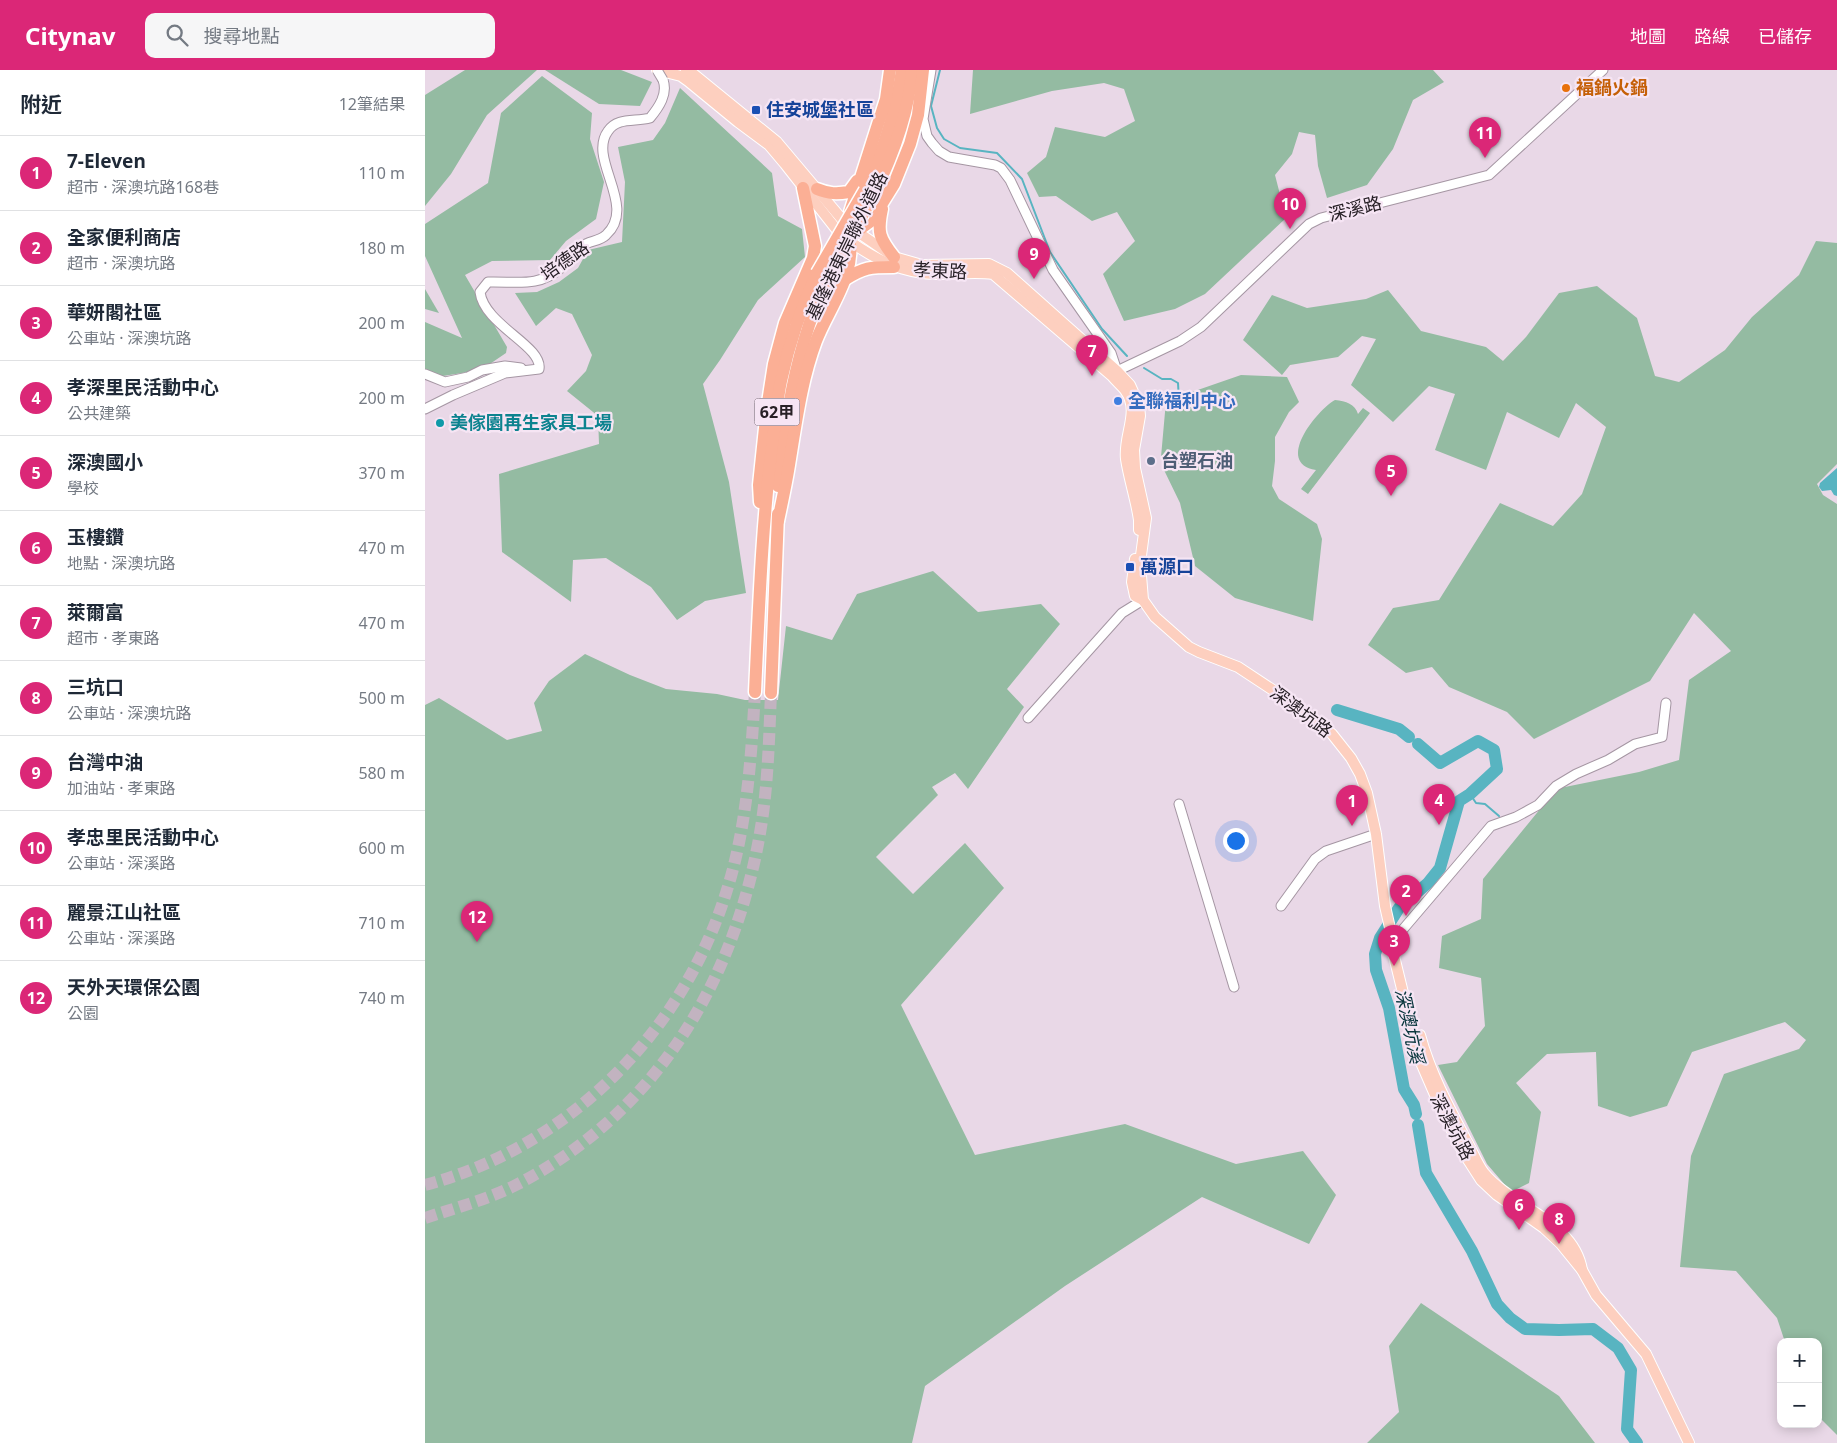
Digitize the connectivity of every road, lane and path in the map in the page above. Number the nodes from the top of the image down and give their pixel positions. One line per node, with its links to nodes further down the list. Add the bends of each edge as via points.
1 (657, 70): 12 (main road, 孝東路, via 681,76 769,145); 19 (street, 培德路, bridge, via 666,87 650,118 613,125 602,140 601,153 614,190 617,213 609,232 605,237 582,246 550,276 535,282 488,282 480,292 481,301 488,311 538,358 539,369)
2 (686, 70): 13 (main road, 孝東路, via 777,142)
3 (890, 70): 10 (highway, via 886,98)
4 (902, 70): 9 (highway, 基隆港東岸聯外道路 / 62甲)
5 (912, 70): 9 (highway, 基隆港東岸聯外道路 / 62甲, via 906,109)
6 (923, 70): 11 (highway, via 918,115)
7 (931, 70): 21 (street, via 923,119 927,136 939,152 949,157 995,165 1004,172 1053,270 1111,353)
8 (1603, 70): 21 (street, 深溪路, via 1489,175 1345,211 1309,224 1201,327)
9 (886, 154): 16 (highway, 基隆港東岸聯外道路 / 62甲, bridge, via 869,193)
10 (864, 165): 13 (highway, via 849,192 827,194); 14 (highway)
11 (894, 184): 14 (highway, via 871,221); 15 (highway, via 882,209 878,227)
12 (803, 188): 14 (main road, 孝東路); 18 (highway, via 815,246)
13 (817, 190): 14 (main road, 孝東路)
14 (848, 233): 15 (main road, 孝東路, via 873,257); 17 (highway, via 851,254); 18 (highway, via 833,240)
15 (894, 262): 17 (highway, via 869,267); 21 (main road, 孝東路, via 924,273 993,274)
16 (822, 276): 23 (highway, 基隆港東岸聯外道路 / 62甲, via 799,351 782,442); 24 (highway, 基隆港東岸聯外道路 / 62甲, via 797,322 781,383 769,469)
17 (844, 280): 23 (highway, via 815,342 800,395)
18 (801, 282): 24 (highway, via 774,364 767,409 759,484)
19 (528, 370): 20 (street, via 505,366 445,382); 22 (street, via 505,373)
20 (425, 374)
21 (1115, 374): 25 (main road, via 1130,385 1139,405 1133,450 1146,518 1140,563)
22 (425, 409)
23 (778, 521): 27 (highway, 基隆港東岸聯外道路 / 62甲)
24 (762, 557): 26 (highway, 基隆港東岸聯外道路 / 62甲)
25 (1143, 600): 29 (street, via 1122,613); 31 (main road, 深澳坑路, via 1155,617 1189,647 1238,667 1332,734 1360,774)
26 (755, 692)
27 (771, 693)
28 (1666, 703): 33 (street, via 1662,737 1635,744 1576,774 1556,786 1538,805 1491,826)
29 (1028, 718)
30 (1179, 804): 34 (street)
31 (1376, 834): 32 (street, via 1326,851 1315,859); 33 (main road, 深澳坑路, via 1385,906)
32 (1281, 906)
33 (1393, 938): 35 (main road, 深澳坑路, via 1425,1055 1483,1172 1509,1195 1550,1223 1580,1257 1582,1270 1596,1295 1646,1354)
34 (1234, 987)
35 (1689, 1443)

